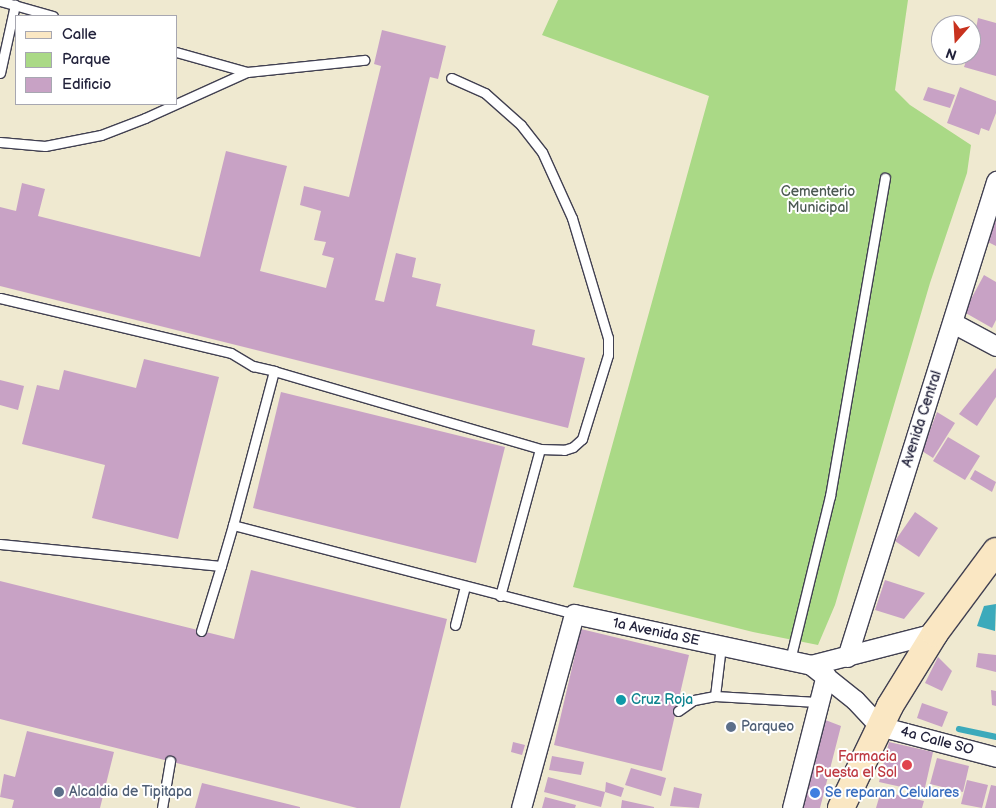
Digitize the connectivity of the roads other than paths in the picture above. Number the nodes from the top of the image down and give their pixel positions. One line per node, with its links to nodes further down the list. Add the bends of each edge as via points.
1 (0, 0): 2 (lane)
2 (15, 5): 3 (lane); 7 (lane)
3 (50, 15)
4 (178, 53): 6 (lane)
5 (364, 60): 6 (lane)
6 (247, 72): 9 (lane)
7 (0, 73)
8 (451, 78): 18 (lane, via 485,93 504,107 542,152 572,218 605,322 608,355 582,439 564,450)
9 (178, 103)
10 (175, 105): 11 (lane, via 101,134 45,146)
11 (0, 142)
12 (885, 178): 31 (lane, via 830,496)
13 (996, 181): 15 (street, Avenida Central)
14 (0, 298): 17 (lane, via 231,353 254,366)
15 (953, 323): 16 (street); 30 (street, Avenida Central)
16 (996, 346)
17 (274, 371): 18 (lane); 19 (lane)
18 (540, 449): 24 (lane)
19 (234, 525): 22 (lane); 23 (lane)
20 (0, 544): 22 (lane)
21 (996, 551): 28 (main road)
22 (221, 566): 27 (lane)
23 (465, 586): 24 (lane); 26 (lane)
24 (500, 596): 25 (lane)
25 (574, 614): 29 (street, 1a Avenida SE); 40 (street)
26 (455, 625)
27 (201, 630)
28 (935, 634): 30 (street, 1a Avenida SE); 36 (main road)
29 (721, 646): 31 (street, 1a Avenida SE); 33 (lane)
30 (847, 657): 32 (street, 1a Avenida SE)
31 (790, 660): 32 (street, 1a Avenida SE)
32 (818, 670): 34 (street); 36 (street, via 855,700)
33 (715, 696): 34 (lane); 35 (lane, via 694,700)
34 (817, 702): 41 (street)
35 (678, 711)
36 (878, 726): 37 (street, 4a Calle SO); 42 (main road)
37 (996, 757)
38 (170, 762): 39 (lane)
39 (162, 808)
40 (521, 808)
41 (792, 808)
42 (841, 808)

